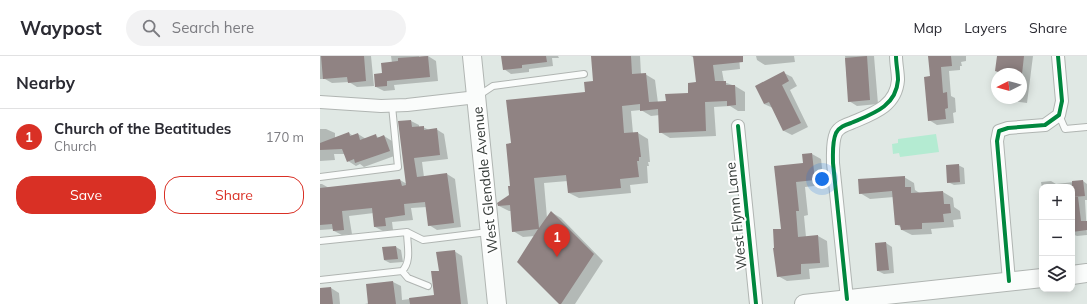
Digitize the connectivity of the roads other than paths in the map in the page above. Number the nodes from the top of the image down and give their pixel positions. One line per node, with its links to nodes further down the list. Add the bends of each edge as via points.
1 (472, 56): 5 (main road, West Glendale Avenue)
2 (896, 56): 22 (street, via 898,81 890,101 878,112 840,128 834,142 833,163)
3 (1058, 56): 8 (street, via 1062,101)
4 (584, 74): 5 (lane, via 493,86)
5 (477, 97): 7 (street); 13 (main road, West Glendale Avenue)
6 (320, 102): 7 (street)
7 (392, 106): 11 (lane, via 398,167)
8 (1059, 115): 10 (lane, via 1065,129); 20 (street, via 1045,125 999,131 997,141)
9 (738, 126): 24 (street, West Flynn Lane)
10 (1087, 127)
11 (320, 177)
12 (407, 232): 13 (lane, via 423,240); 14 (lane); 15 (lane, via 408,261)
13 (490, 232): 23 (main road, West Glendale Avenue)
14 (320, 241)
15 (402, 271): 19 (lane); 21 (lane, via 408,278)
16 (1087, 273): 17 (main road)
17 (1075, 275)
18 (1039, 278): 20 (main road)
19 (320, 280)
20 (1009, 281): 22 (main road)
21 (428, 286)
22 (847, 299): 25 (main road)
23 (497, 304)
24 (756, 304)
25 (804, 304)

